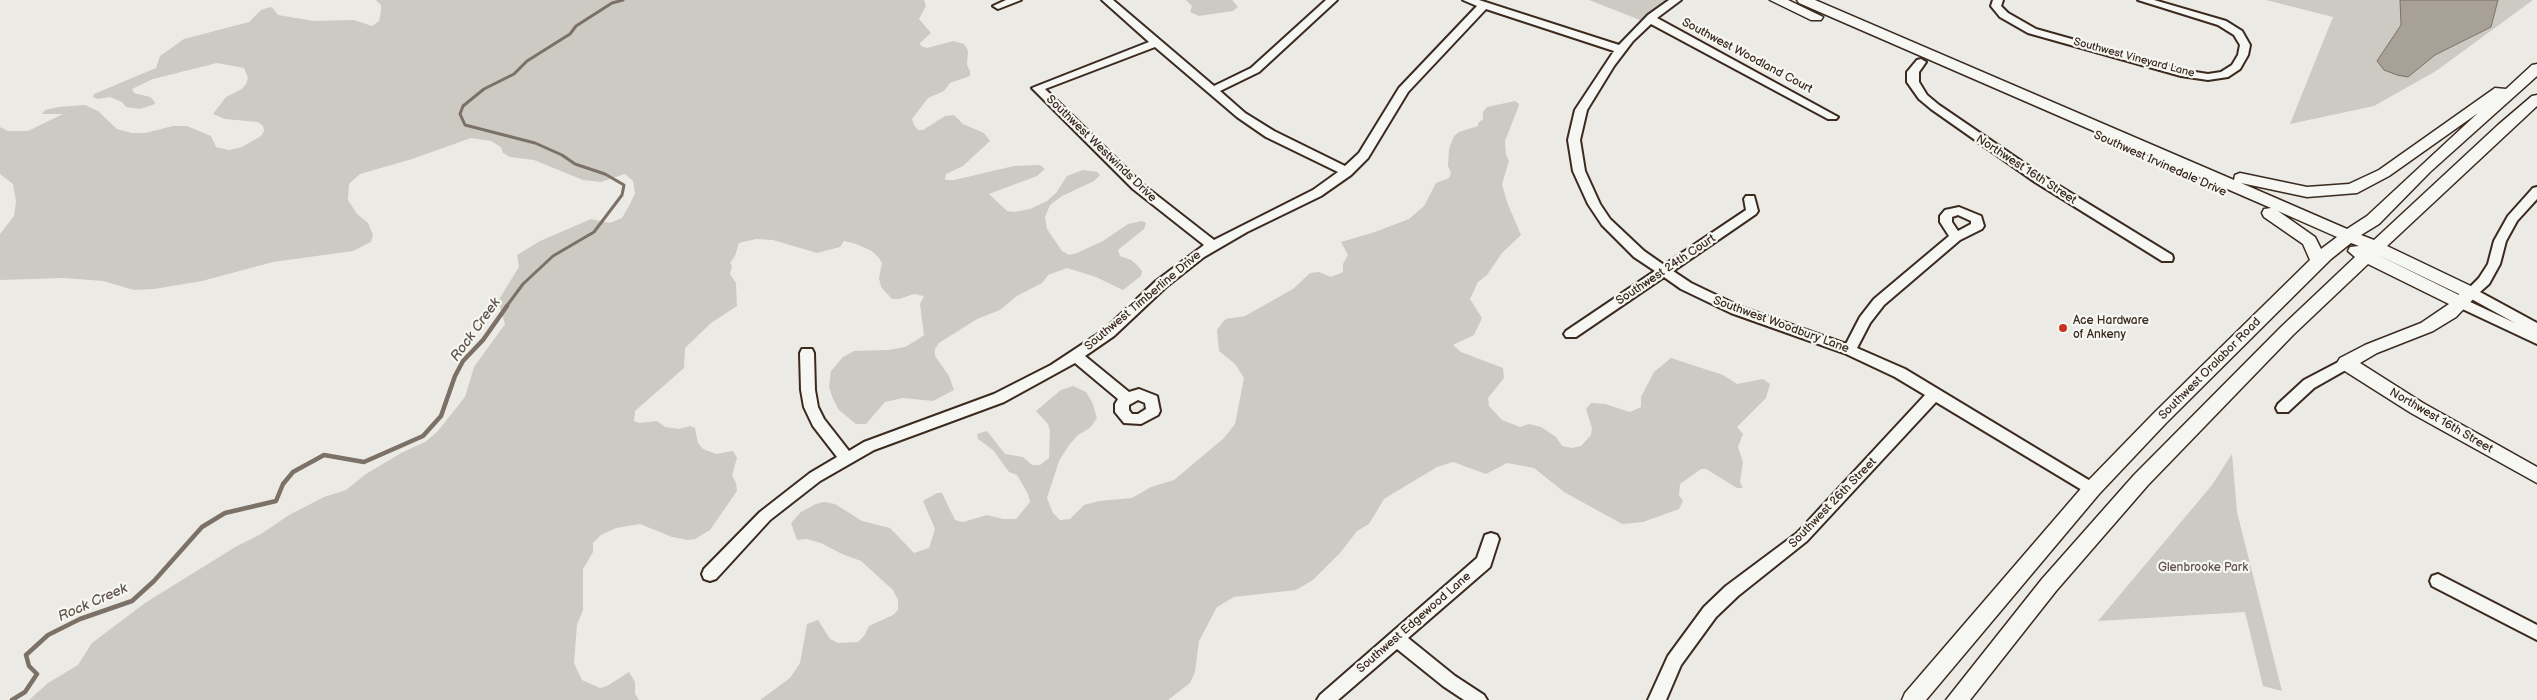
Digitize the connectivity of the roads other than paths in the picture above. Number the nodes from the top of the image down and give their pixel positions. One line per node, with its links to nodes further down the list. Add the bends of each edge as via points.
1 (1016, 0): 10 (street)
2 (1107, 0): 13 (street)
3 (1332, 0): 17 (street, via 1255,70)
4 (1468, 0): 11 (street)
5 (1676, 0): 12 (street, Southwest Woodbury Lane)
6 (1778, 0): 15 (main road, Southwest Irvinedale Drive)
7 (1804, 0): 20 (main road, Southwest Irvinedale Drive)
8 (1998, 0): 9 (street, Southwest Vineyard Lane, via 1996,6 2004,15 2032,31 2181,73 2208,77 2224,75 2236,67 2245,45 2238,33 2222,23)
9 (2143, 0)
10 (998, 6)
11 (1483, 6): 14 (street); 21 (street, Southwest Timberline Drive, via 1403,90 1374,141)
12 (1650, 19): 14 (street, Southwest Woodbury Lane); 19 (street, Southwest Woodland Court)
13 (1156, 43): 17 (street); 28 (street, Southwest Westwinds Drive, via 1038,88 1137,186)
14 (1620, 49): 32 (street, Southwest Woodbury Lane, via 1581,110 1576,126 1575,155 1584,187 1606,222)
15 (1920, 62): 24 (main road, Southwest Irvinedale Drive, via 2000,93); 30 (street, Northwest 16th Street, via 1913,72 1913,82 1934,106 2039,179)
16 (2537, 68): 20 (main road, via 2478,104 2384,173 2364,185 2336,191 2307,192 2247,181); 27 (main road, Southwest Oralabor Road, via 2373,220)
17 (1212, 91): 21 (street, via 1241,116 1270,134)
18 (2537, 99): 25 (main road)
19 (1832, 117)
20 (2102, 127): 27 (main road, Southwest Irvinedale Drive)
21 (1347, 172): 28 (street, Southwest Timberline Drive, via 1317,193)
22 (2537, 190): 34 (street, via 2512,219 2484,281)
23 (1750, 199): 32 (street, Southwest 24th Court, via 1752,211)
24 (2270, 213): 27 (main road, Southwest Irvinedale Drive); 31 (main road, via 2308,240)
25 (2406, 220): 29 (main road); 33 (main road, via 2399,234 2402,246 2416,261)
26 (1956, 237): 38 (street, via 1880,302 1865,320)
27 (2344, 240): 29 (main road, Southwest Irvinedale Drive); 31 (main road, Southwest Oralabor Road)
28 (1212, 245): 40 (street, Southwest Timberline Drive, via 1178,269 1124,320)
29 (2370, 251): 33 (main road, Southwest Irvinedale Drive); 34 (main road, Southwest Irvinedale Drive); 57 (main road, via 2244,373 2141,480 2048,585)
30 (2168, 258)
31 (2319, 261): 47 (main road, Southwest Oralabor Road)
32 (1664, 273): 36 (street, Southwest 24th Court); 38 (street, Southwest Woodbury Lane, via 1736,310)
33 (2442, 279): 34 (main road, Southwest Irvinedale Drive)
34 (2466, 298): 35 (street, Southwest Irvinedale Drive); 37 (street, Southwest Irvinedale Drive); 41 (main road, via 2427,327)
35 (2537, 329)
36 (1571, 334)
37 (2537, 339)
38 (1849, 350): 42 (street, Southwest Woodbury Lane, via 1900,373)
39 (807, 353): 45 (street, via 811,407 818,422)
40 (1076, 356): 43 (street); 45 (street, Southwest Timberline Drive, via 999,398 899,434)
41 (2346, 363): 44 (street, via 2309,384); 46 (main road, Northwest 16th Street, via 2417,408)
42 (1935, 394): 47 (street, Southwest Woodbury Lane); 55 (street, Southwest 26th Street, via 1802,537 1710,612 1674,661)
43 (1127, 398)
44 (2283, 408)
45 (846, 458): 49 (street, Southwest Timberline Drive, via 765,516)
46 (2537, 476)
47 (2092, 489): 56 (main road, Southwest Oralabor Road)
48 (1491, 539): 52 (street, Southwest Edgewood Lane, via 1484,562)
49 (710, 574)
50 (2438, 581): 51 (street)
51 (2537, 633)
52 (1397, 639): 53 (street, Southwest Edgewood Lane); 54 (street)
53 (1326, 700)
54 (1478, 700)
55 (1657, 700)
56 (1913, 700)
57 (1957, 700)

